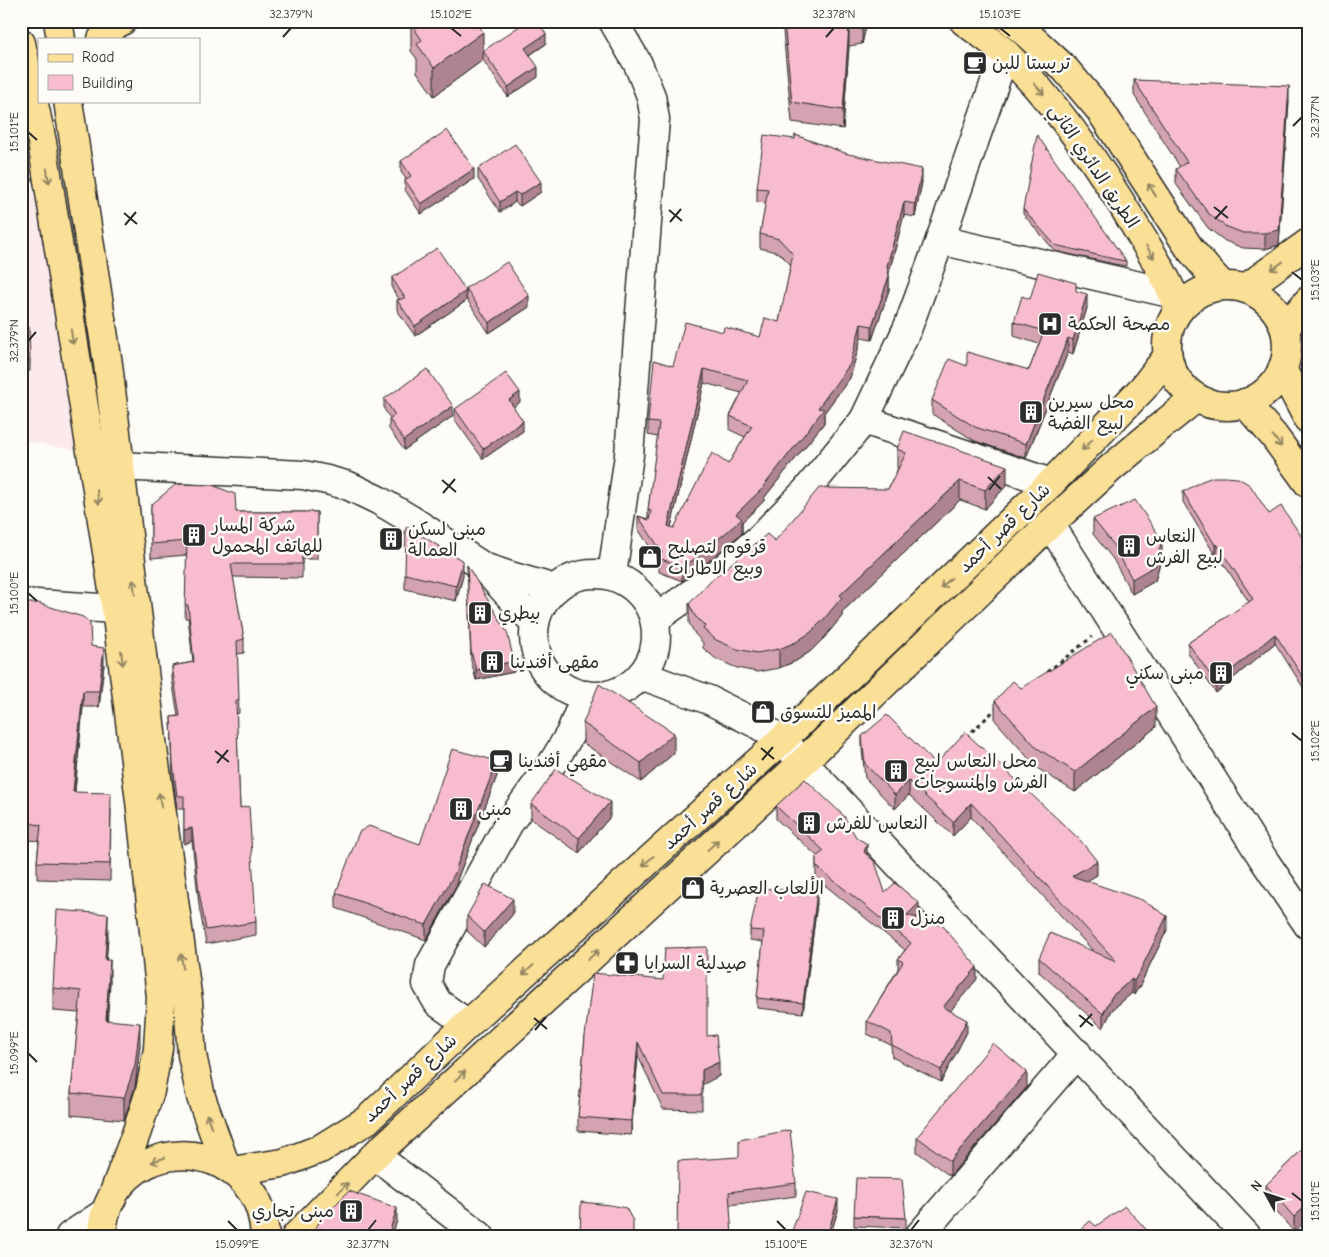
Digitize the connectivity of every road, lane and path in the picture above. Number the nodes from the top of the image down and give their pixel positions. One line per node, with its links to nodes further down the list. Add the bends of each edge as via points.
1 (58, 21): 6 (main road)
2 (122, 21): 7 (main road)
3 (613, 21): 30 (street, via 638,64 651,96 655,119 629,455)
4 (964, 21): 9 (main road, الطريق الدائري الثاني)
5 (1021, 25): 15 (main road, الطريق الدائري الثاني, one-way to 5, via 1207,269 1190,249 1100,110)
6 (61, 38)
7 (103, 38)
8 (21, 43): 12 (main road)
9 (1005, 53): 13 (street); 17 (main road, الطريق الدائري الثاني, one-way to 17, via 1043,93 1083,144 1121,201)
10 (21, 94): 12 (main road)
11 (71, 106): 25 (main road, via 108,364)
12 (42, 142): 25 (main road, one-way to 25)
13 (940, 240): 17 (street); 24 (street, via 908,327)
14 (1308, 243): 15 (main road, one-way to 15)
15 (1234, 287): 17 (main road, via 1206,289); 18 (main road, via 1266,299)
16 (1308, 301): 18 (main road)
17 (1176, 302): 19 (main road, via 1166,344)
18 (1285, 328): 20 (main road, via 1287,349)
19 (1167, 358): 21 (main road, via 1178,381); 26 (main road, شارع قصر أحمد, one-way to 26, via 1143,388)
20 (1282, 370): 22 (main road, via 1263,394); 23 (main road)
21 (1196, 398): 22 (main road, via 1220,406); 28 (main road, شارع قصر أحمد, via 1111,468)
22 (1245, 403): 27 (main road, one-way to 27)
23 (1308, 418)
24 (864, 420): 26 (street); 34 (street, via 806,491 759,539 705,584)
25 (106, 465): 29 (street, via 303,475 327,480 378,500); 33 (main road, one-way to 33); 48 (main road, one-way to 25, via 201,1097 192,1055 188,1001 153,749)
26 (1051, 483): 42 (main road, شارع قصر أحمد, one-way to 42)
27 (1308, 483)
28 (1050, 524): 35 (street); 43 (main road, شارع قصر أحمد)
29 (482, 566): 31 (street); 36 (street)
30 (612, 576): 31 (street, via 591,574 572,578); 34 (street, via 630,584 645,598)
31 (555, 589): 36 (street, via 542,604)
32 (21, 603): 33 (street)
33 (116, 610): 49 (main road, one-way to 49, via 161,997 158,1048 150,1091)
34 (655, 619): 37 (street, via 652,657)
35 (1112, 621): 38 (path); 44 (street)
36 (535, 623): 39 (street, via 534,642 540,662 551,678 567,689)
37 (641, 675): 39 (street, via 626,688 613,693); 42 (street, via 709,700)
38 (1043, 676)
39 (586, 695): 45 (street, via 570,734 509,823 430,965 428,984 438,1003)
40 (1000, 706): 41 (path)
41 (964, 739)
42 (782, 740): 43 (street); 45 (main road, شارع قصر أحمد, one-way to 45)
43 (802, 763): 46 (street); 47 (main road, شارع قصر أحمد, one-way to 43)
44 (1308, 925)
45 (468, 1024): 48 (main road, شارع قصر أحمد, via 367,1120 320,1149 283,1163)
46 (1077, 1053): 54 (street); 55 (street)
47 (375, 1155): 52 (main road, شارع قصر أحمد, one-way to 47); 53 (street)
48 (229, 1169): 49 (main road, one-way to 49, via 199,1156 170,1156 156,1160 142,1166 120,1185); 51 (main road, via 243,1181 260,1207)
49 (106, 1215): 50 (street)
50 (70, 1236)
51 (265, 1236)
52 (296, 1236)
53 (480, 1236)
54 (919, 1236)
55 (1247, 1236)

